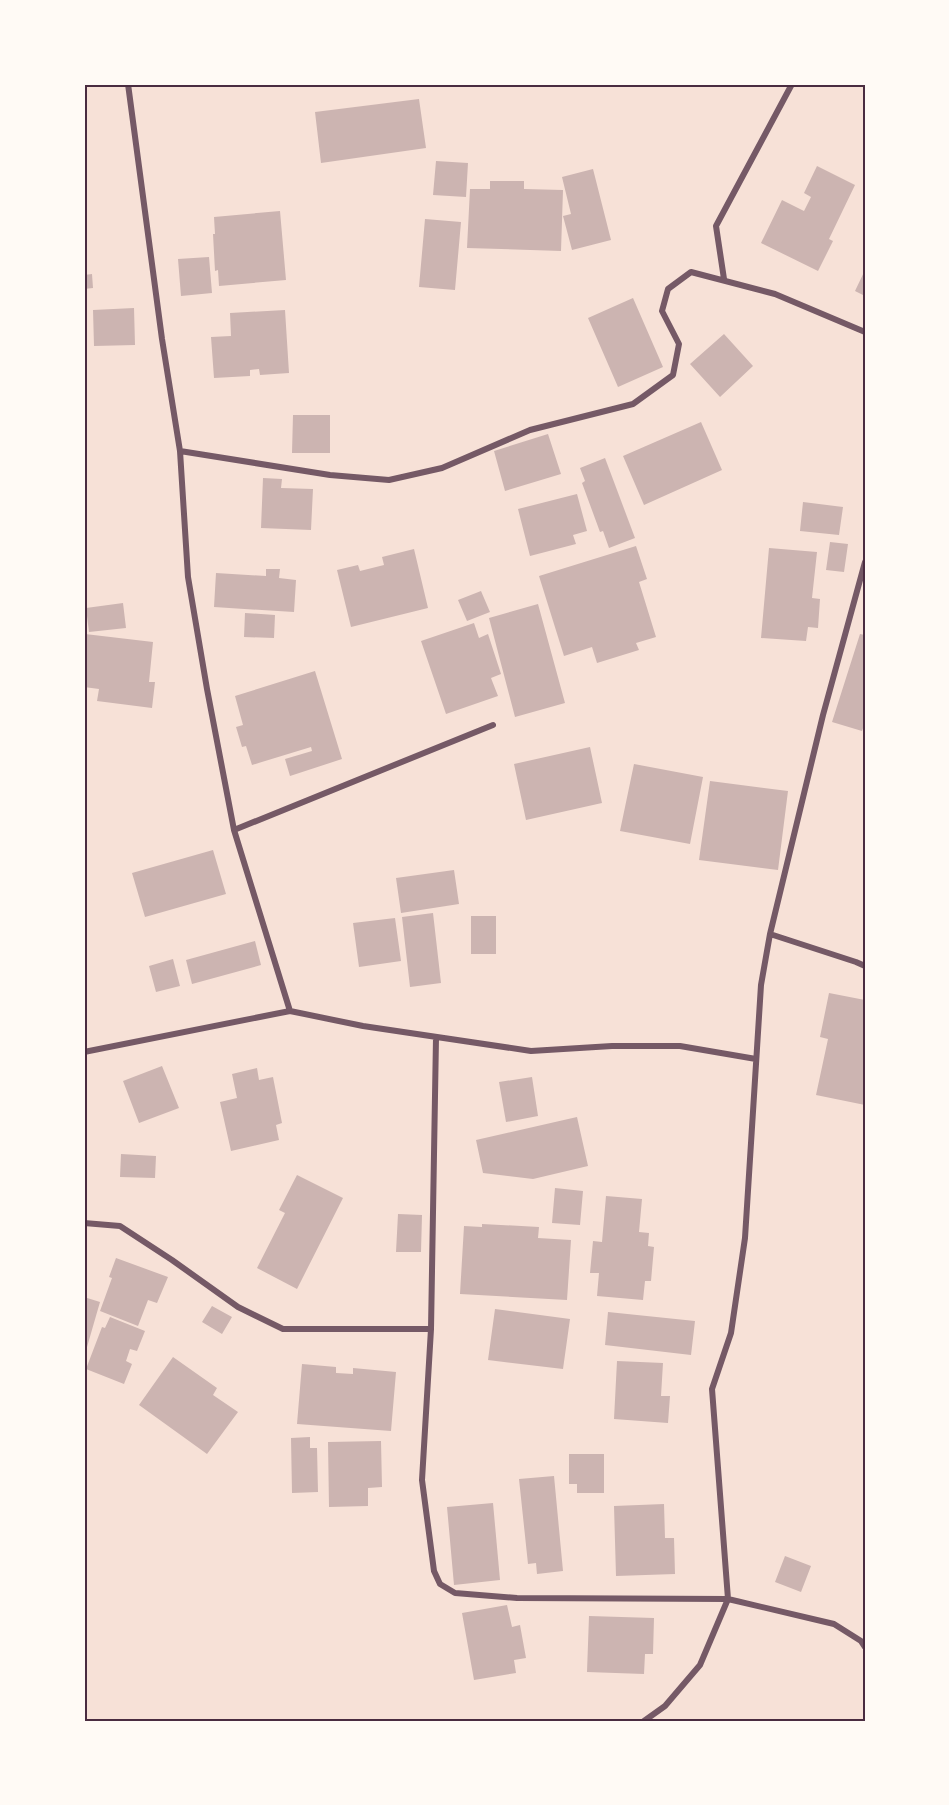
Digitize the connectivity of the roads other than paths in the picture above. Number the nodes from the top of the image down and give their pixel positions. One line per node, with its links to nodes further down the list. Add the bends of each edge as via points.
1 (128, 84): 5 (street)
2 (792, 84): 3 (street, via 716,226)
3 (724, 279): 4 (street, via 775,294); 5 (street, via 690,272 668,289 662,311 679,344 672,375 633,404 530,430 442,468 389,480 330,476)
4 (865, 333)
5 (180, 451): 8 (street, via 188,577)
6 (865, 562): 9 (street, via 823,714)
7 (493, 726): 8 (street)
8 (234, 830): 11 (street)
9 (770, 934): 10 (street); 14 (street, via 761,985)
10 (865, 966)
11 (290, 1011): 12 (street); 13 (street)
12 (436, 1038): 14 (street, via 531,1051 680,1046); 16 (street)
13 (84, 1052)
14 (756, 1059): 17 (street, via 745,1238 731,1333 712,1389)
15 (84, 1223): 16 (street, via 120,1226 238,1307 283,1329)
16 (431, 1329): 17 (street, via 422,1480 434,1571 440,1584 455,1593 517,1598)
17 (728, 1599): 18 (street, via 834,1624); 19 (street, via 700,1665 665,1706)
18 (865, 1647)
19 (644, 1721)

